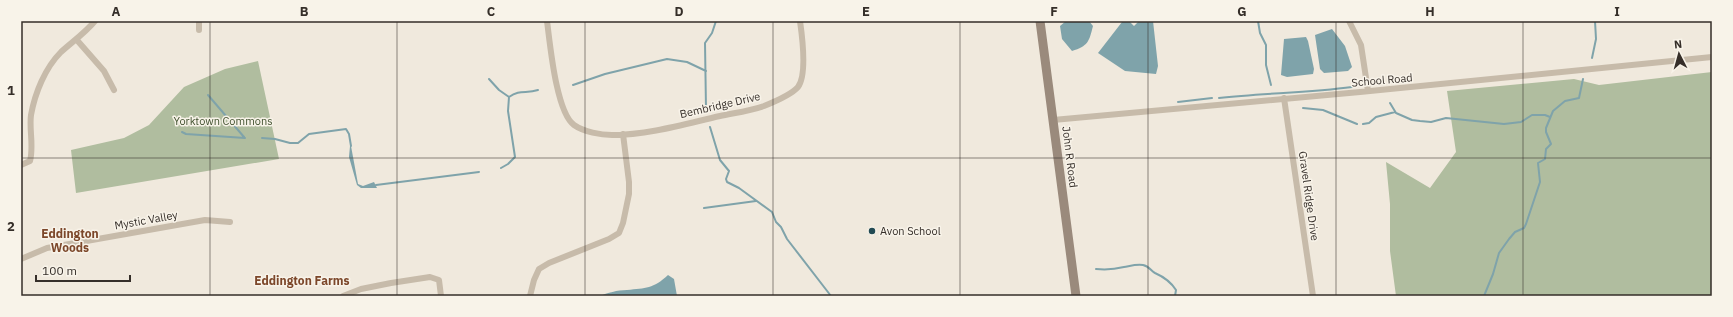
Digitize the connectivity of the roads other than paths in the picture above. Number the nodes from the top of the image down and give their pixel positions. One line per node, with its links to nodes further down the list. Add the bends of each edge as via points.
1 (95, 21): 8 (street)
2 (199, 21): 7 (street)
3 (547, 21): 14 (street, Bembridge Drive, via 555,80 573,125 601,134)
4 (800, 21): 14 (street, Bembridge Drive, via 803,45 802,75 799,86 790,93 763,106 675,126)
5 (1040, 21): 13 (main road, John R Road)
6 (1349, 21): 11 (street, via 1361,45)
7 (200, 30)
8 (76, 39): 10 (street, via 104,71); 15 (street, via 48,70 35,98 31,116 32,153 30,161)
9 (1712, 57): 11 (street, School Road)
10 (114, 90)
11 (1368, 91): 12 (street, School Road)
12 (1284, 98): 13 (street, School Road); 22 (street, Gravel Ridge Drive)
13 (1053, 120): 21 (main road, John R Road)
14 (623, 134): 20 (street, via 629,194 619,233 539,269)
15 (21, 165)
16 (230, 222): 17 (street, Mystic Valley, via 205,220 92,240 47,248)
17 (21, 259)
18 (343, 296): 19 (street, via 375,286 430,277 439,280)
19 (441, 296)
20 (530, 296)
21 (1076, 296)
22 (1313, 296)

